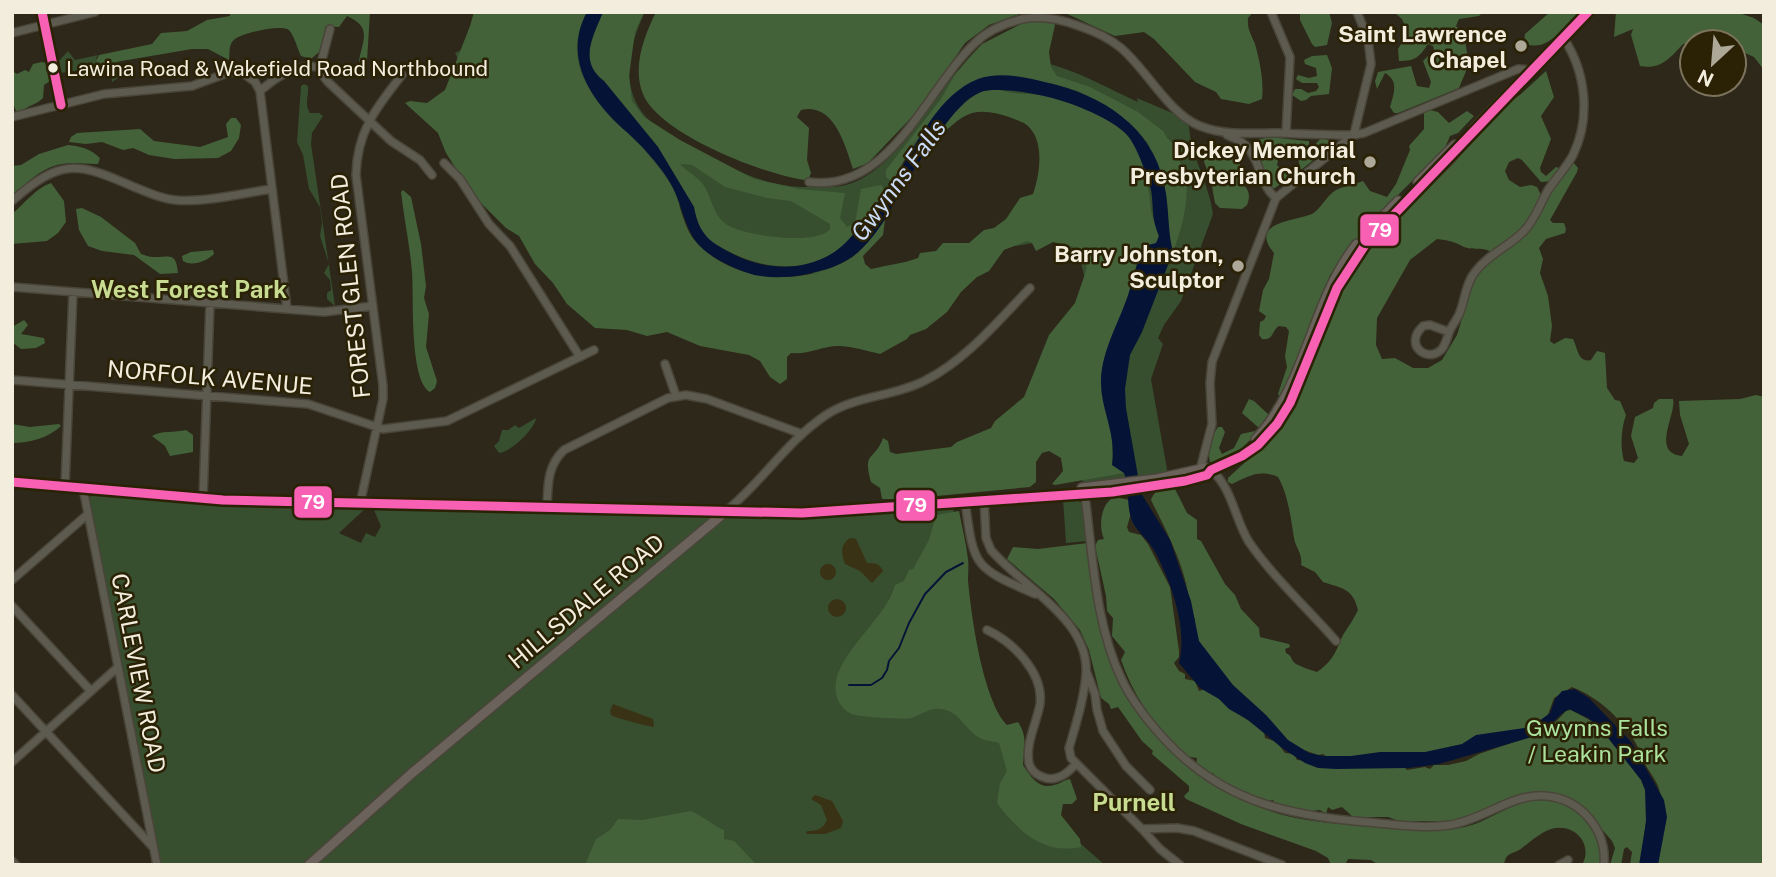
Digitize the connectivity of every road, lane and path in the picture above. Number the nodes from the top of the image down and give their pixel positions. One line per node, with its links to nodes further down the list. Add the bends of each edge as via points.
1 (42, 12): 6 (street)
2 (95, 12): 6 (street)
3 (1271, 12): 18 (street, via 1290,57)
4 (1357, 12): 19 (street, via 1368,39 1371,64)
5 (1588, 12): 9 (main road)
6 (45, 25): 8 (street); 14 (street)
7 (330, 29): 10 (street)
8 (12, 33)
9 (1564, 38): 11 (main road); 32 (street, via 1577,61 1584,97 1576,148 1528,227 1474,273)
10 (320, 67): 13 (street, via 287,71); 16 (street, via 328,82)
11 (1533, 71): 19 (street, via 1518,69); 43 (main road, via 1358,253 1337,288 1283,415 1248,452)
12 (402, 75): 16 (street, FOREST GLEN ROAD)
13 (260, 91): 14 (street, via 243,73 230,72 192,86 104,94); 23 (street)
14 (61, 105): 15 (street)
15 (12, 117)
16 (369, 120): 21 (street); 30 (street, FOREST GLEN ROAD, via 359,147 356,175)
17 (1223, 133): 18 (street); 22 (street, via 1198,125 1178,111 1114,42 1076,24 1046,17 1020,20 983,36 968,50 898,140 869,168 846,179); 24 (street, via 1248,147)
18 (1286, 134): 19 (street)
19 (1353, 135): 24 (street)
20 (444, 163): 34 (street, via 510,246)
21 (432, 175)
22 (808, 182)
23 (272, 189): 25 (street, via 172,200 77,167 44,175); 31 (street)
24 (1276, 198): 42 (street, via 1212,362 1212,424)
25 (12, 201)
26 (12, 287): 28 (street)
27 (1030, 288): 41 (street, HILLSDALE ROAD, via 940,372 917,384 849,403)
28 (73, 292): 29 (street); 37 (street)
29 (210, 303): 31 (street); 38 (street)
30 (373, 306): 31 (street, via 324,312); 40 (street, FOREST GLEN ROAD, via 383,386)
31 (287, 309)
32 (1449, 332): 32 (street, via 1443,349 1432,354 1414,343 1423,326)
33 (594, 350): 34 (street, NORFOLK AVENUE)
34 (580, 357): 40 (street, NORFOLK AVENUE, via 447,421)
35 (665, 364): 39 (street)
36 (12, 380): 37 (street, NORFOLK AVENUE)
37 (69, 384): 38 (street, NORFOLK AVENUE); 46 (street)
38 (207, 396): 40 (street, NORFOLK AVENUE, via 315,405); 49 (street)
39 (676, 396): 41 (street, via 707,399); 53 (street, via 564,450 550,471)
40 (376, 428): 52 (street, FOREST GLEN ROAD)
41 (802, 434): 54 (street, HILLSDALE ROAD)
42 (1200, 470): 43 (main road); 45 (main road)
43 (1211, 470): 45 (main road, via 1195,479); 60 (street, via 1222,483 1253,548)
44 (12, 482): 46 (main road)
45 (1157, 482): 48 (main road)
46 (65, 486): 47 (main road)
47 (83, 488): 49 (main road); 55 (street, CARLEVIEW ROAD)
48 (1085, 491): 50 (main road); 77 (street, via 1100,608 1119,674 1150,723 1200,773 1241,796 1281,810 1409,826 1460,823 1519,799 1558,798 1581,810 1597,828 1605,851)
49 (203, 499): 52 (main road)
50 (984, 499): 51 (main road); 57 (street, via 991,550)
51 (965, 501): 54 (main road, via 822,512); 57 (street, via 978,563)
52 (360, 504): 53 (main road)
53 (547, 507): 54 (main road)
54 (726, 512): 73 (main road, HILLSDALE ROAD)
55 (88, 514): 56 (street); 61 (street, CARLEVIEW ROAD)
56 (12, 580)
57 (1042, 597): 62 (street, via 1071,628 1082,649)
58 (12, 606): 63 (street)
59 (987, 630): 67 (street, via 1013,645 1039,688 1030,767 1052,779)
60 (1336, 641)
61 (118, 667): 63 (street); 70 (street, CARLEVIEW ROAD)
62 (1086, 672): 67 (street, via 1069,748); 68 (street, via 1103,731 1126,766)
63 (90, 690): 65 (street)
64 (12, 695): 65 (street)
65 (46, 731): 66 (street); 70 (street)
66 (12, 761)
67 (1076, 764): 69 (street)
68 (1150, 790)
69 (1142, 829): 74 (street); 75 (street, via 1194,831)
70 (153, 848): 72 (street, CARLEVIEW ROAD)
71 (1568, 860): 76 (street)
72 (157, 865)
73 (309, 865)
74 (1180, 865)
75 (1282, 865)
76 (1559, 865)
77 (1604, 865)

